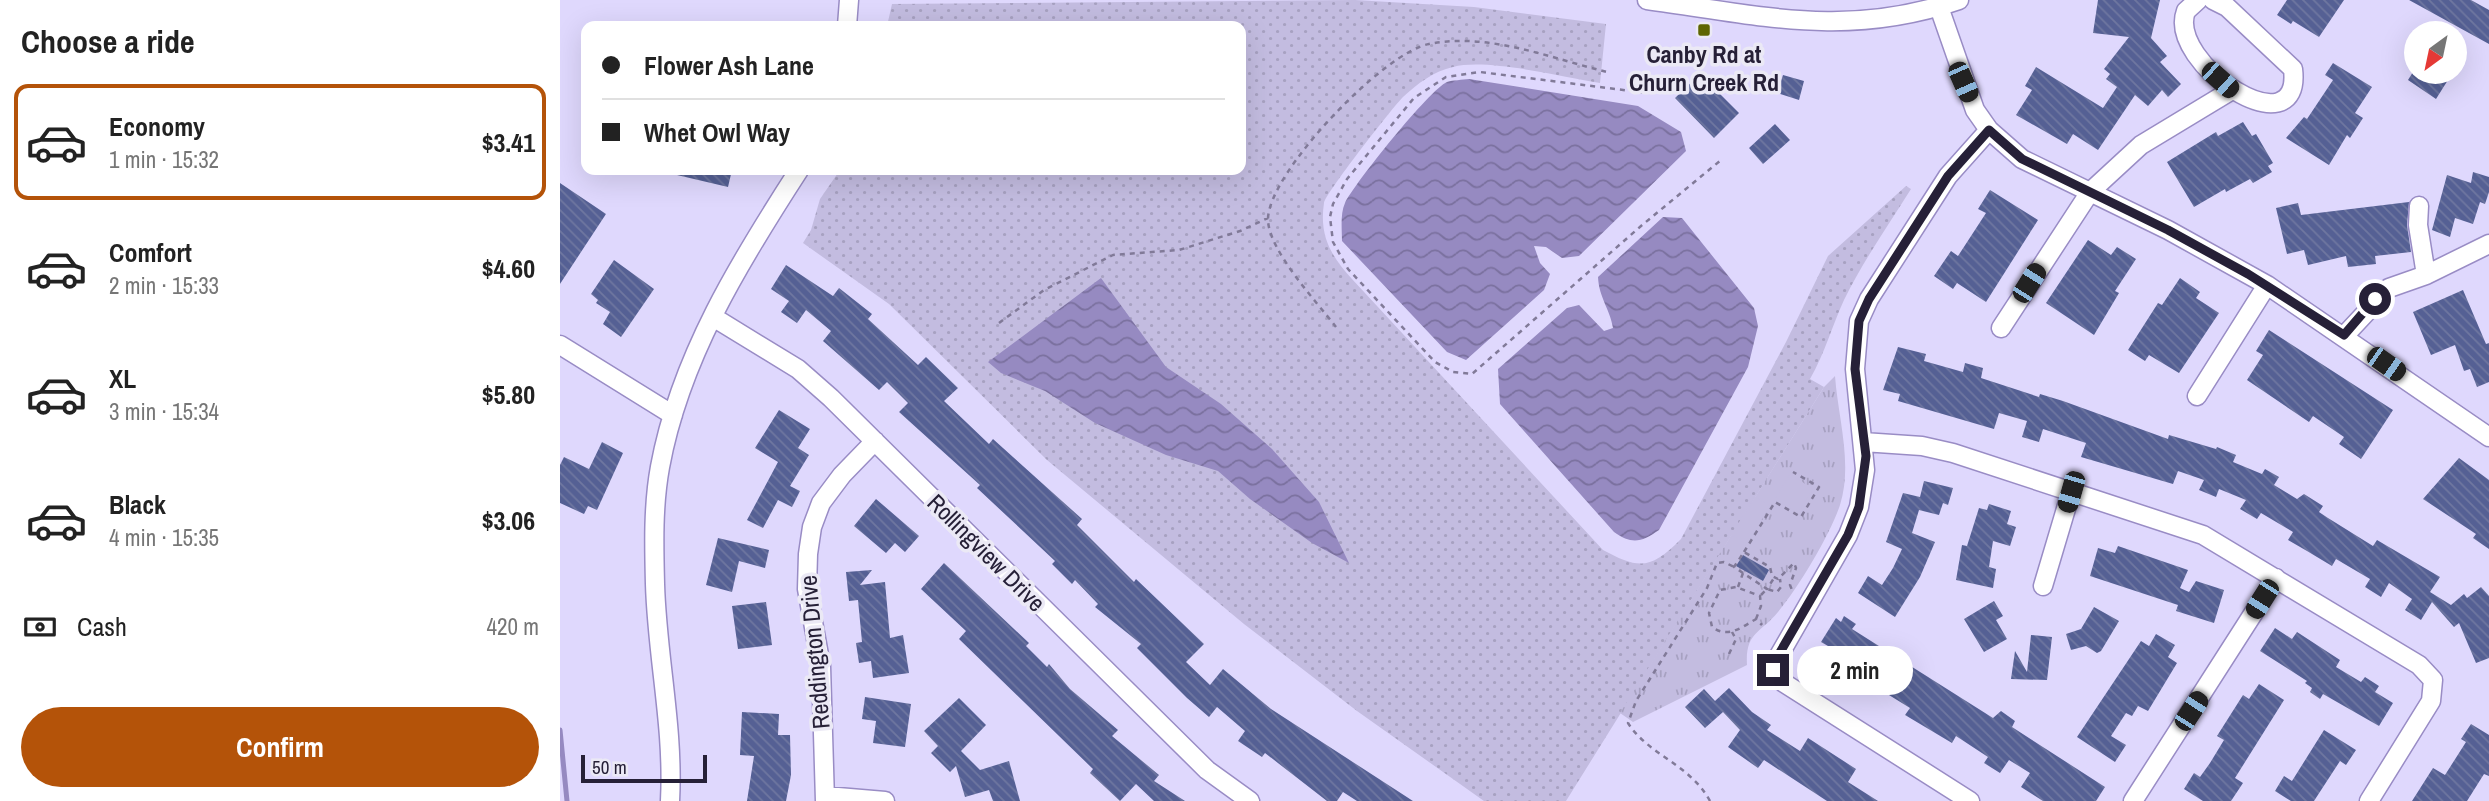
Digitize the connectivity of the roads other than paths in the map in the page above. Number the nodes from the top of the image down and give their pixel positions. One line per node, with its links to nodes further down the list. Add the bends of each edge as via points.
1 (849, 0): 7 (street)
2 (1647, 0): 6 (street, via 1817,23 1882,19)
3 (1959, 0): 6 (street)
4 (2198, 0): 8 (street, via 2184,16 2187,39)
5 (2213, 0): 8 (street, via 2227,7 2293,69 2290,91 2276,103 2257,103)
6 (1939, 7): 9 (street, via 1963,82)
7 (847, 21)
8 (2232, 90): 11 (street, via 2141,145)
9 (1989, 130): 11 (street, via 2022,159); 24 (street, via 1948,176 1859,321 1854,353)
10 (796, 175): 16 (street)
11 (2090, 192): 15 (street); 17 (street)
12 (2419, 206): 14 (street)
13 (2489, 244): 14 (street)
14 (2426, 275): 18 (street, via 2382,293)
15 (2267, 285): 18 (street); 20 (street)
16 (713, 317): 21 (street); 23 (street, Rollingview Drive, via 798,369)
17 (2001, 328)
18 (2344, 335): 22 (street)
19 (560, 345): 21 (street)
20 (2197, 396)
21 (673, 415): 29 (street, via 660,469 654,540 671,738)
22 (2489, 437)
23 (875, 442): 28 (street, Reddington Drive, via 821,503 808,554 807,589 821,666); 31 (street, Rollingview Drive, via 1207,771)
24 (1863, 442): 25 (street, via 1953,453); 32 (street, via 1864,481 1854,521 1773,670 1784,683)
25 (2071, 492): 26 (street, via 2196,532); 27 (street)
26 (2276, 578): 33 (street); 34 (street, via 2419,664 2433,680 2431,701)
27 (2043, 586)
28 (826, 798): 30 (street)
29 (670, 801)
30 (885, 801)
31 (1250, 801)
32 (1970, 801)
33 (2133, 801)
34 (2369, 801)

